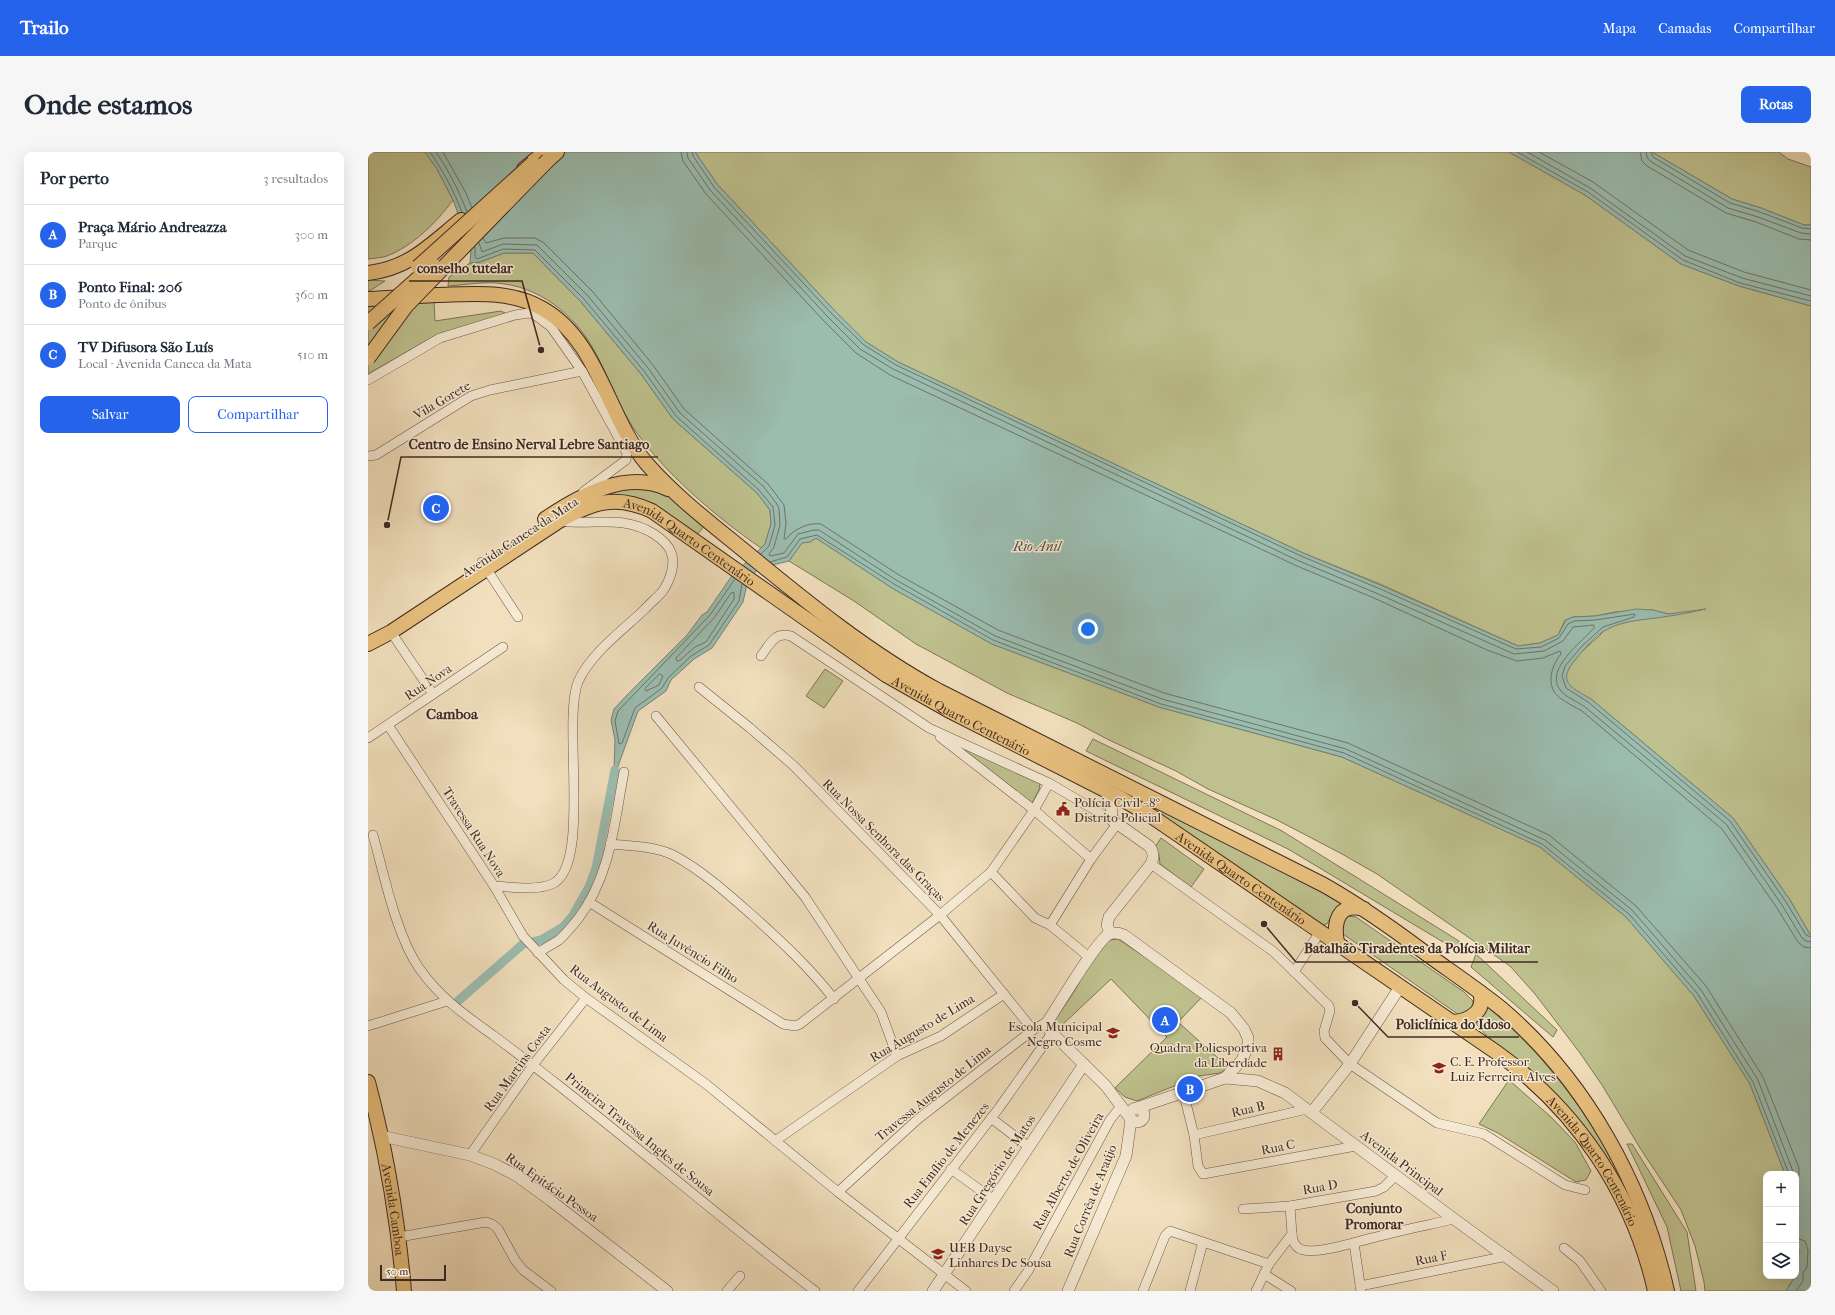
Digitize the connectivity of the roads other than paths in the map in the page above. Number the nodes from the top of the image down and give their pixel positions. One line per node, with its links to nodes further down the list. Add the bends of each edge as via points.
1 (548, 155): 2 (main road, bridge, via 414,258 394,268); 4 (main road, bridge); 5 (main road, bridge); 6 (main road, bridge, via 411,300)
2 (368, 273)
3 (368, 299): 11 (main road, via 496,294 523,300 551,314 581,345 635,448)
4 (368, 312)
5 (368, 324)
6 (368, 358)
7 (582, 370): 8 (street, via 551,327 540,317 529,313 440,338); 9 (street, Vila Gorete, via 480,393 462,401 376,455); 10 (street, via 628,457)
8 (368, 380)
9 (368, 456)
10 (575, 499): 11 (main road, Avenida Caneca da Mata, via 604,489 639,482 663,487); 12 (main road, Avenida Caneca da Mata)
11 (683, 500): 39 (main road, Avenida Quarto Centenário, via 849,635 920,681 1324,885)
12 (557, 517): 13 (main road, Avenida Caneca da Mata); 28 (main road, Avenida Quarto Centenário, via 594,504 616,501 652,511 908,689); 37 (street, via 572,522 619,521 646,530 665,543 671,551 671,572 661,592 591,661 575,691 572,722 574,827 568,858 561,875 553,884 541,887)
13 (484, 565): 14 (street); 15 (main road, Avenida Caneca da Mata); 16 (main road, Avenida Caneca da Mata)
14 (518, 617)
15 (391, 632): 17 (main road, Avenida Caneca da Mata); 21 (street)
16 (368, 636)
17 (368, 644)
18 (503, 647): 21 (street, Rua Nova)
19 (762, 656): 24 (street, via 775,637 780,634 792,636)
20 (699, 687): 40 (street, Rua Nossa Senhora das Graças, via 794,766)
21 (433, 694): 23 (street, Rua Nova)
22 (656, 716): 48 (street, via 805,897 852,966)
23 (388, 725): 25 (street, Rua Nova); 37 (street, Travessa Rua Nova)
24 (929, 728): 27 (street); 30 (street)
25 (368, 738)
26 (624, 772): 33 (street)
27 (1049, 783): 30 (street); 31 (street)
28 (1105, 790): 29 (main road, Avenida Quarto Centenário); 31 (street, via 1111,802)
29 (1128, 802): 31 (street, via 1118,809); 42 (main road, Avenida Quarto Centenário)
30 (1034, 810): 34 (street); 36 (street)
31 (1115, 822): 34 (street); 35 (street, via 1151,849 1154,857)
32 (373, 835): 54 (street, Primeira Travessa Ingles de Sousa, via 409,950 418,966)
33 (610, 844): 38 (street, via 606,866); 53 (street, via 662,851 704,875 782,943 817,977)
34 (1091, 859): 41 (street)
35 (1152, 864): 43 (street, via 1109,916 1106,925); 47 (street, via 1274,952)
36 (991, 872): 40 (street); 41 (street, via 1035,918)
37 (494, 886): 45 (street, Travessa Rua Nova, via 528,942)
38 (589, 902): 45 (street, via 560,939); 53 (street, Rua Juvêncio Filho, via 783,1024 800,1024)
39 (1364, 909): 44 (main road, via 1352,907 1340,914 1335,929); 50 (main road, Avenida Quarto Centenário)
40 (940, 915): 48 (street); 51 (street, Rua Nossa Senhora das Graças)
41 (1050, 925): 46 (street)
42 (1323, 933): 44 (main road, Avenida Quarto Centenário); 47 (street, via 1318,935)
43 (1110, 934): 46 (street); 64 (street, via 1115,932 1124,935 1237,1019 1248,1038 1246,1051 1242,1060)
44 (1337, 943): 49 (main road, Avenida Quarto Centenário)
45 (538, 952): 52 (street, Rua Augusto de Lima, via 564,980)
46 (1089, 957): 55 (street)
47 (1294, 972): 62 (street, via 1329,1006 1324,1038)
48 (858, 979): 53 (street); 60 (street, via 884,1018)
49 (1402, 987): 56 (main road, Avenida Quarto Centenário); 62 (street)
50 (1480, 992): 56 (main road, via 1481,1000 1476,1014 1468,1020); 116 (main road, Avenida Quarto Centenário, via 1545,1053 1572,1086 1602,1130 1644,1212 1658,1252)
51 (1004, 994): 58 (street, Rua Nossa Senhora das Graças); 60 (street, Rua Augusto de Lima, via 941,1036)
52 (586, 998): 63 (street, Rua Martins Costa); 75 (street, Rua Augusto de Lima, via 706,1084)
53 (834, 998)
54 (447, 1001): 57 (street); 63 (street, Primeira Travessa Ingles de Sousa)
55 (1048, 1021): 58 (street, Travessa Augusto de Lima); 59 (street)
56 (1453, 1022): 115 (main road, Avenida Quarto Centenário, via 1524,1073 1586,1138 1610,1174 1628,1209 1648,1263)
57 (368, 1026)
58 (1033, 1030): 82 (street, Travessa Augusto de Lima, via 918,1119)
59 (1052, 1033): 61 (street); 72 (street, Rua Emílio de Menezes)
60 (898, 1056): 75 (street, Rua Augusto de Lima)
61 (1084, 1064): 66 (street); 77 (street, Rua Gregório de Matos)
62 (1350, 1064): 70 (street); 81 (street, via 1437,1123 1484,1134 1565,1185)
63 (533, 1065): 78 (street, Rua Martins Costa); 103 (street, Primeira Travessa Ingles de Sousa)
64 (1225, 1078): 67 (street); 70 (street, Avenida Principal, via 1258,1081 1270,1085)
65 (368, 1082): 68 (main road, Avenida Camboa)
66 (1106, 1086): 69 (street); 71 (street)
67 (1183, 1091): 71 (street, via 1162,1098); 73 (street)
68 (370, 1097): 74 (main road, Avenida Camboa)
69 (1121, 1106): 71 (street); 107 (street, Rua Alberto de Oliveira, via 1110,1120 1028,1271)
70 (1310, 1110): 73 (street, Rua B); 76 (street, Avenida Principal)
71 (1136, 1114): 108 (street, Rua Corrêa de Araújo, via 1126,1156)
72 (991, 1118): 77 (street); 79 (street, Rua Emílio de Menezes)
73 (1194, 1135): 76 (street, Rua C, via 1198,1166 1205,1174)
74 (381, 1136): 78 (street, Rua Epitácio Pessoa); 88 (main road, Avenida Camboa)
75 (775, 1141): 82 (street, Rua Augusto de Lima)
76 (1356, 1146): 80 (street, Avenida Principal)
77 (1028, 1147): 83 (street, Rua Gregório de Matos)
78 (470, 1155): 101 (street, Rua Epitácio Pessoa, via 517,1176)
79 (951, 1169): 83 (street); 89 (street, Rua Emílio de Menezes)
80 (1395, 1176): 84 (street, Rua D, via 1376,1191); 86 (street, Avenida Principal)
81 (1585, 1190)
82 (838, 1192): 89 (street, Rua Augusto de Lima)
83 (994, 1200): 96 (street, Rua Gregório de Matos)
84 (1290, 1206): 85 (street, Rua D); 87 (street)
85 (1243, 1209)
86 (1454, 1219): 91 (street); 93 (street, Avenida Principal)
87 (1292, 1234): 91 (street, via 1293,1243 1302,1250); 94 (street)
88 (399, 1237): 99 (main road, Avenida Camboa); 100 (street, via 486,1222 492,1224 498,1229 523,1270)
89 (898, 1239): 96 (street, Rua Augusto de Lima); 104 (street, Rua Emílio de Menezes)
90 (1203, 1242): 94 (street); 109 (street, via 1172,1230 1168,1232); 110 (street)
91 (1354, 1243): 98 (street)
92 (1564, 1248): 114 (street, via 1580,1261)
93 (1507, 1256): 98 (street, Rua F); 113 (street, Avenida Principal)
94 (1269, 1264): 95 (street)
95 (1264, 1274): 111 (street); 112 (street)
96 (945, 1275): 105 (street, Rua Gregório de Matos); 106 (street, Rua Augusto de Lima)
97 (740, 1276): 102 (street)
98 (1361, 1289)
99 (404, 1291)
100 (551, 1291)
101 (667, 1291)
102 (727, 1291)
103 (815, 1291)
104 (858, 1291)
105 (933, 1291)
106 (966, 1291)
107 (1014, 1291)
108 (1068, 1291)
109 (1143, 1291)
110 (1190, 1291)
111 (1256, 1291)
112 (1291, 1291)
113 (1553, 1291)
114 (1601, 1291)
115 (1655, 1291)
116 (1667, 1291)

